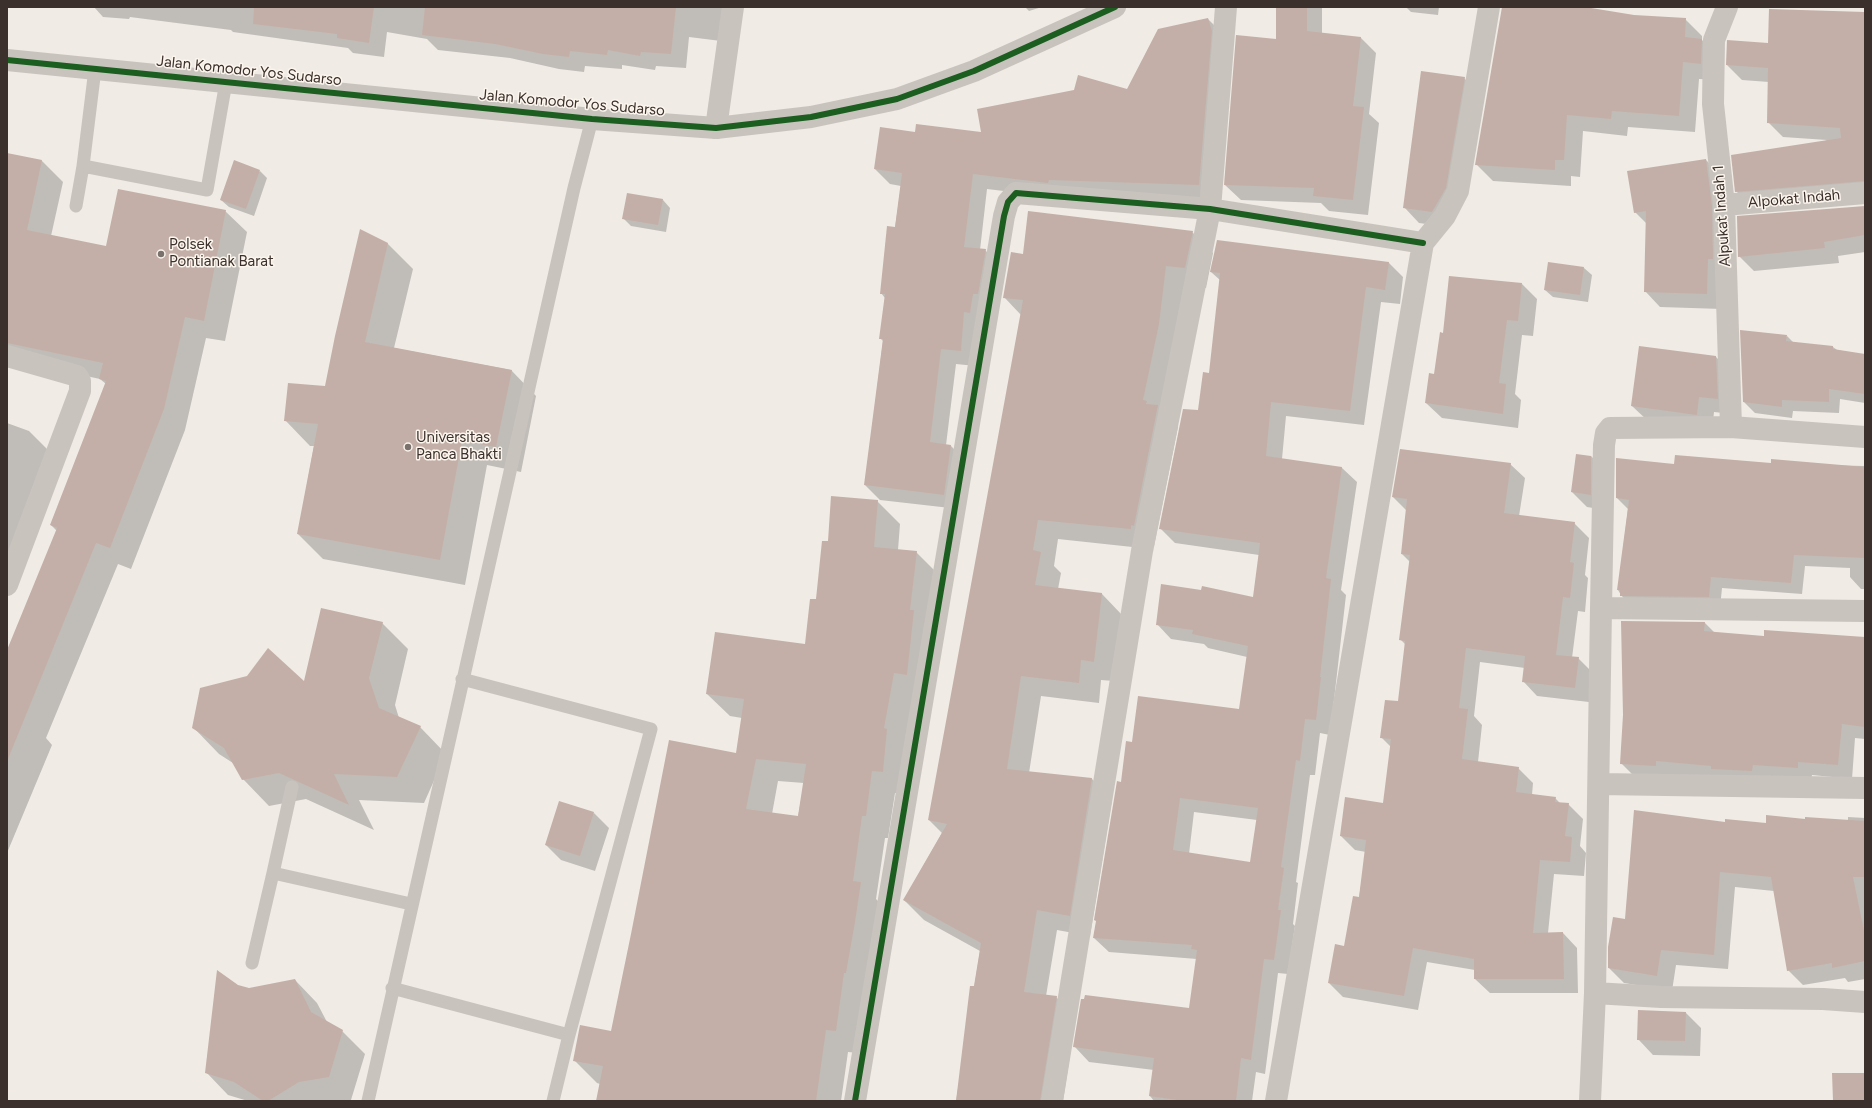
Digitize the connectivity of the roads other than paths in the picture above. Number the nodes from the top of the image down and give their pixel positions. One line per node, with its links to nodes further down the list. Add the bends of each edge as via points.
1 (732, 7): 10 (street)
2 (1115, 7): 10 (street, Jalan Komodor Yos Sudarso, via 974,71 897,99 811,117)
3 (1226, 7): 15 (street)
4 (1489, 7): 16 (street, via 1458,191 1445,216)
5 (1727, 7): 13 (street, Alpukat Indah 1, via 1714,40 1713,104)
6 (7, 60): 7 (street, Jalan Komodor Yos Sudarso)
7 (95, 68): 8 (street, Jalan Komodor Yos Sudarso); 11 (lane)
8 (226, 82): 9 (street, Jalan Komodor Yos Sudarso); 11 (lane, via 207,190)
9 (592, 119): 10 (street, Jalan Komodor Yos Sudarso); 23 (lane)
10 (716, 128)
11 (83, 166): 14 (lane)
12 (1865, 193): 13 (street, Alpokat Indah)
13 (1724, 205): 18 (street, Alpukat Indah 1)
14 (76, 206)
15 (1210, 209): 16 (street); 36 (street, via 1016,193 1008,202); 37 (street, via 1142,552)
16 (1423, 243): 38 (street)
17 (7, 356): 20 (street, via 77,376 80,381 80,391)
18 (1731, 427): 19 (street); 21 (street, via 1610,428 1604,445)
19 (1865, 437)
20 (7, 585)
21 (1601, 608): 22 (street); 24 (street)
22 (1865, 611)
23 (462, 679): 28 (lane); 33 (lane, via 651,729)
24 (1599, 784): 26 (street); 31 (street)
25 (292, 787): 27 (lane)
26 (1865, 788)
27 (273, 873): 28 (lane); 29 (lane)
28 (411, 904): 30 (lane)
29 (252, 963)
30 (392, 988): 33 (lane); 34 (lane)
31 (1594, 993): 32 (street); 39 (street)
32 (1865, 1002)
33 (569, 1035): 35 (lane)
34 (368, 1101)
35 (553, 1101)
36 (855, 1101)
37 (1052, 1101)
38 (1276, 1101)
39 (1590, 1101)

